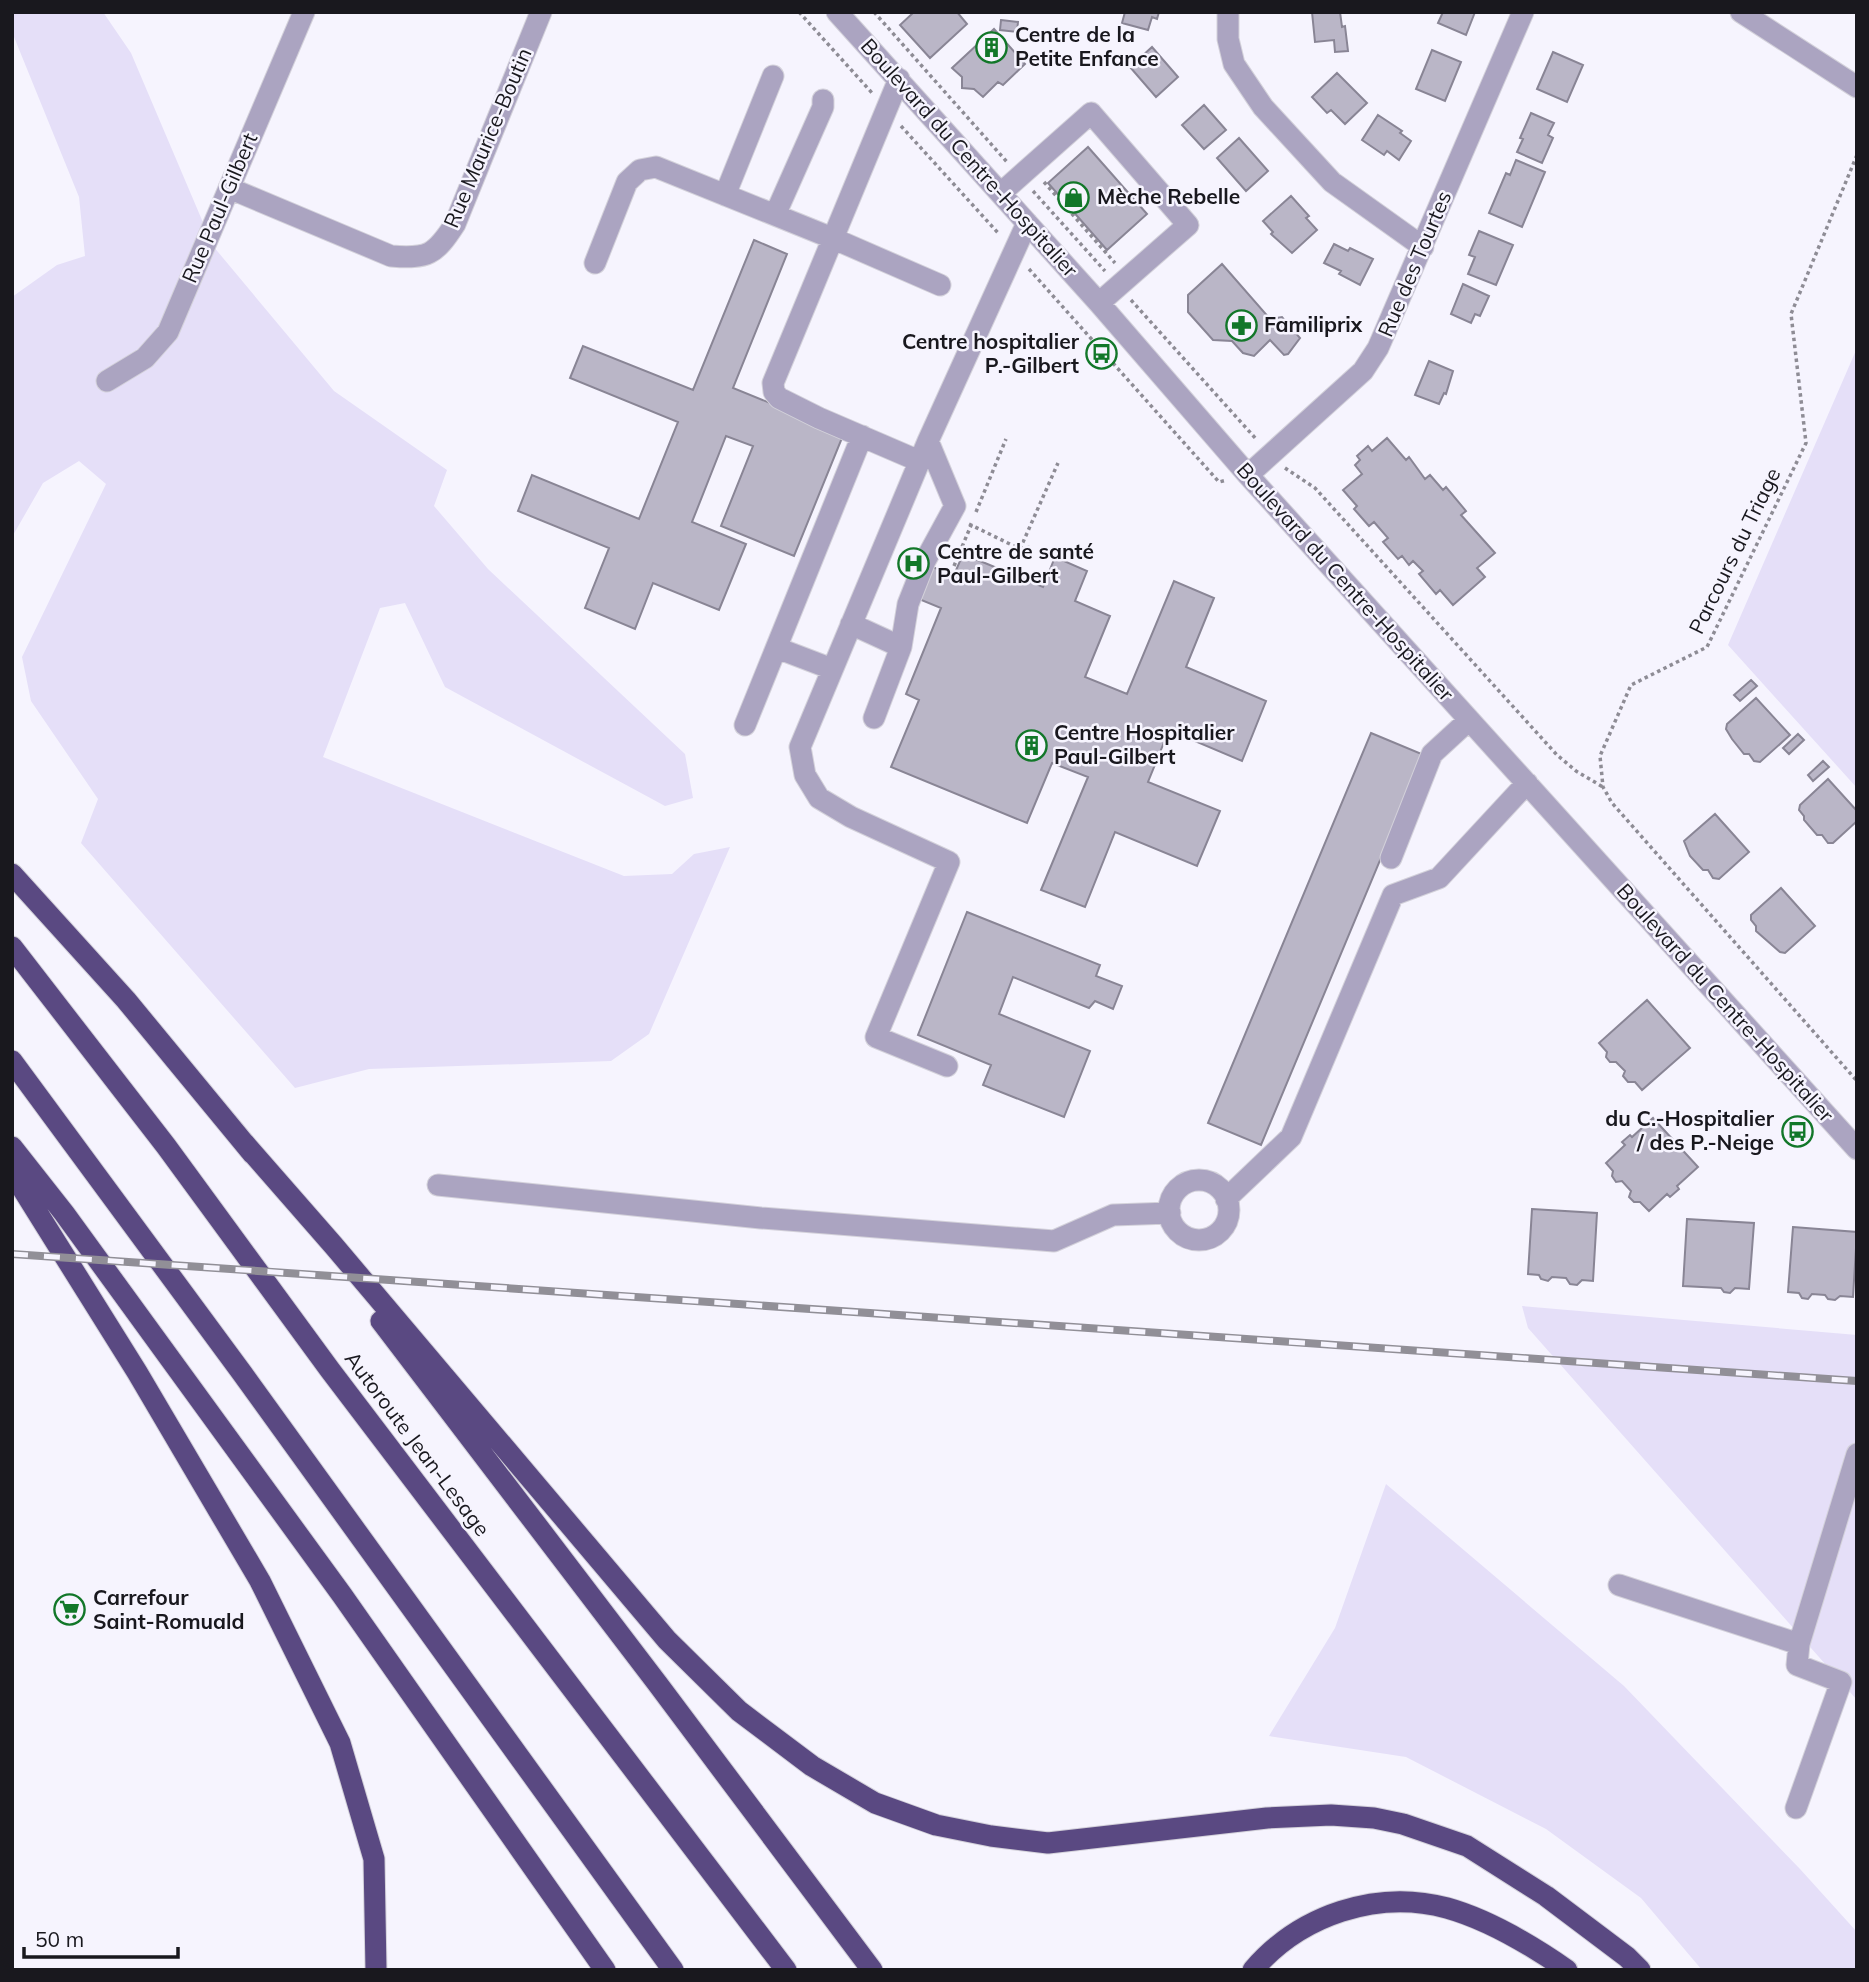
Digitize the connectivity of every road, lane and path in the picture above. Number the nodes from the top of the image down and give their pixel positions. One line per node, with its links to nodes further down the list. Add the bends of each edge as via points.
1 (304, 12): 14 (street, Rue Paul-Gilbert)
2 (541, 12): 14 (street, Rue Maurice-Boutin, via 455,224 440,246 418,258 391,256)
3 (874, 12): 13 (path)
4 (1228, 12): 20 (street, via 1234,64 1263,107 1332,182)
5 (1523, 12): 20 (street, Rue des Tourtes)
6 (1741, 12): 10 (street)
7 (851, 17): 9 (street, Boulevard du Centre-Hospitalier)
8 (773, 76): 16 (street)
9 (899, 79): 15 (street, Boulevard du Centre-Hospitalier); 19 (street)
10 (1857, 87)
11 (823, 100): 17 (street)
12 (1857, 155): 45 (path, Parcours du Triage, via 1791,314 1806,443 1707,647 1631,685 1600,756)
13 (1030, 177): 15 (street); 22 (path); 22 (path, via 1088,230); 22 (street, via 1091,113 1188,225)
14 (229, 188): 25 (street, Rue Paul-Gilbert, via 168,332 145,358)
15 (1001, 192): 18 (street, Boulevard du Centre-Hospitalier)
16 (725, 195): 17 (street); 21 (street, via 656,167 640,170 627,182)
17 (775, 215): 19 (street)
18 (1027, 223): 24 (street, Boulevard du Centre-Hospitalier); 28 (street)
19 (832, 238): 23 (street); 26 (street, via 773,383 774,392)
20 (1423, 247): 29 (street, Rue des Tourtes, via 1363,371)
21 (595, 263)
22 (1120, 278): 24 (street); 29 (path)
23 (940, 285)
24 (1099, 303): 31 (street, Boulevard du Centre-Hospitalier)
25 (107, 382)
26 (862, 436): 28 (street); 39 (street)
27 (1006, 439): 33 (path)
28 (924, 451): 32 (street); 37 (street)
29 (1271, 454): 31 (street, Rue des Tourtes); 45 (path, via 1315,488 1557,755)
30 (1058, 463): 35 (path)
31 (1248, 475): 42 (street, Boulevard du Centre-Hospitalier)
32 (955, 506): 33 (path); 38 (street, via 908,604)
33 (970, 526): 35 (path); 36 (path)
34 (1031, 547): 35 (path)
35 (1020, 549)
36 (954, 566)
37 (851, 624): 38 (street); 40 (street)
38 (901, 647): 41 (street)
39 (777, 648): 40 (street); 43 (street)
40 (832, 669): 50 (street, via 800,747 805,775 819,798 850,817 949,862 876,1037)
41 (874, 718)
42 (1469, 720): 44 (street, Boulevard du Centre-Hospitalier); 46 (street, via 1432,754)
43 (745, 725)
44 (1527, 783): 54 (street, Boulevard du Centre-Hospitalier); 57 (street, via 1439,878 1393,895 1291,1137)
45 (1603, 787): 51 (path, via 1620,813)
46 (1391, 858)
47 (12, 874): 52 (highway, via 126,1000)
48 (12, 947): 66 (highway, Autoroute Jean-Lesage)
49 (12, 1061): 65 (highway)
50 (947, 1066)
51 (1857, 1081)
52 (244, 1143): 67 (highway); 70 (highway, via 667,1640 739,1711 812,1766 874,1803 936,1825 1048,1843 1266,1818 1331,1815 1403,1824 1467,1846 1546,1896)
53 (12, 1147): 64 (highway, via 342,1595)
54 (1857, 1149)
55 (12, 1172): 63 (highway, via 260,1581 340,1743 374,1859)
56 (438, 1185): 58 (street, via 761,1218 1054,1241 1113,1214)
57 (1226, 1199): 58 (street, via 1210,1183 1192,1181 1176,1191); 58 (street, via 1226,1222 1206,1239 1179,1233)
58 (1170, 1213)
59 (1857, 1454): 61 (street)
60 (1619, 1585): 61 (street)
61 (1799, 1644): 62 (street, via 1797,1665 1841,1682)
62 (1796, 1808)
63 (376, 1970)
64 (605, 1970)
65 (673, 1970)
66 (786, 1970)
67 (872, 1970)
68 (1253, 1970): 69 (highway, via 1294,1933 1324,1916 1402,1901 1447,1908 1486,1922)
69 (1566, 1970)
70 (1640, 1970)

